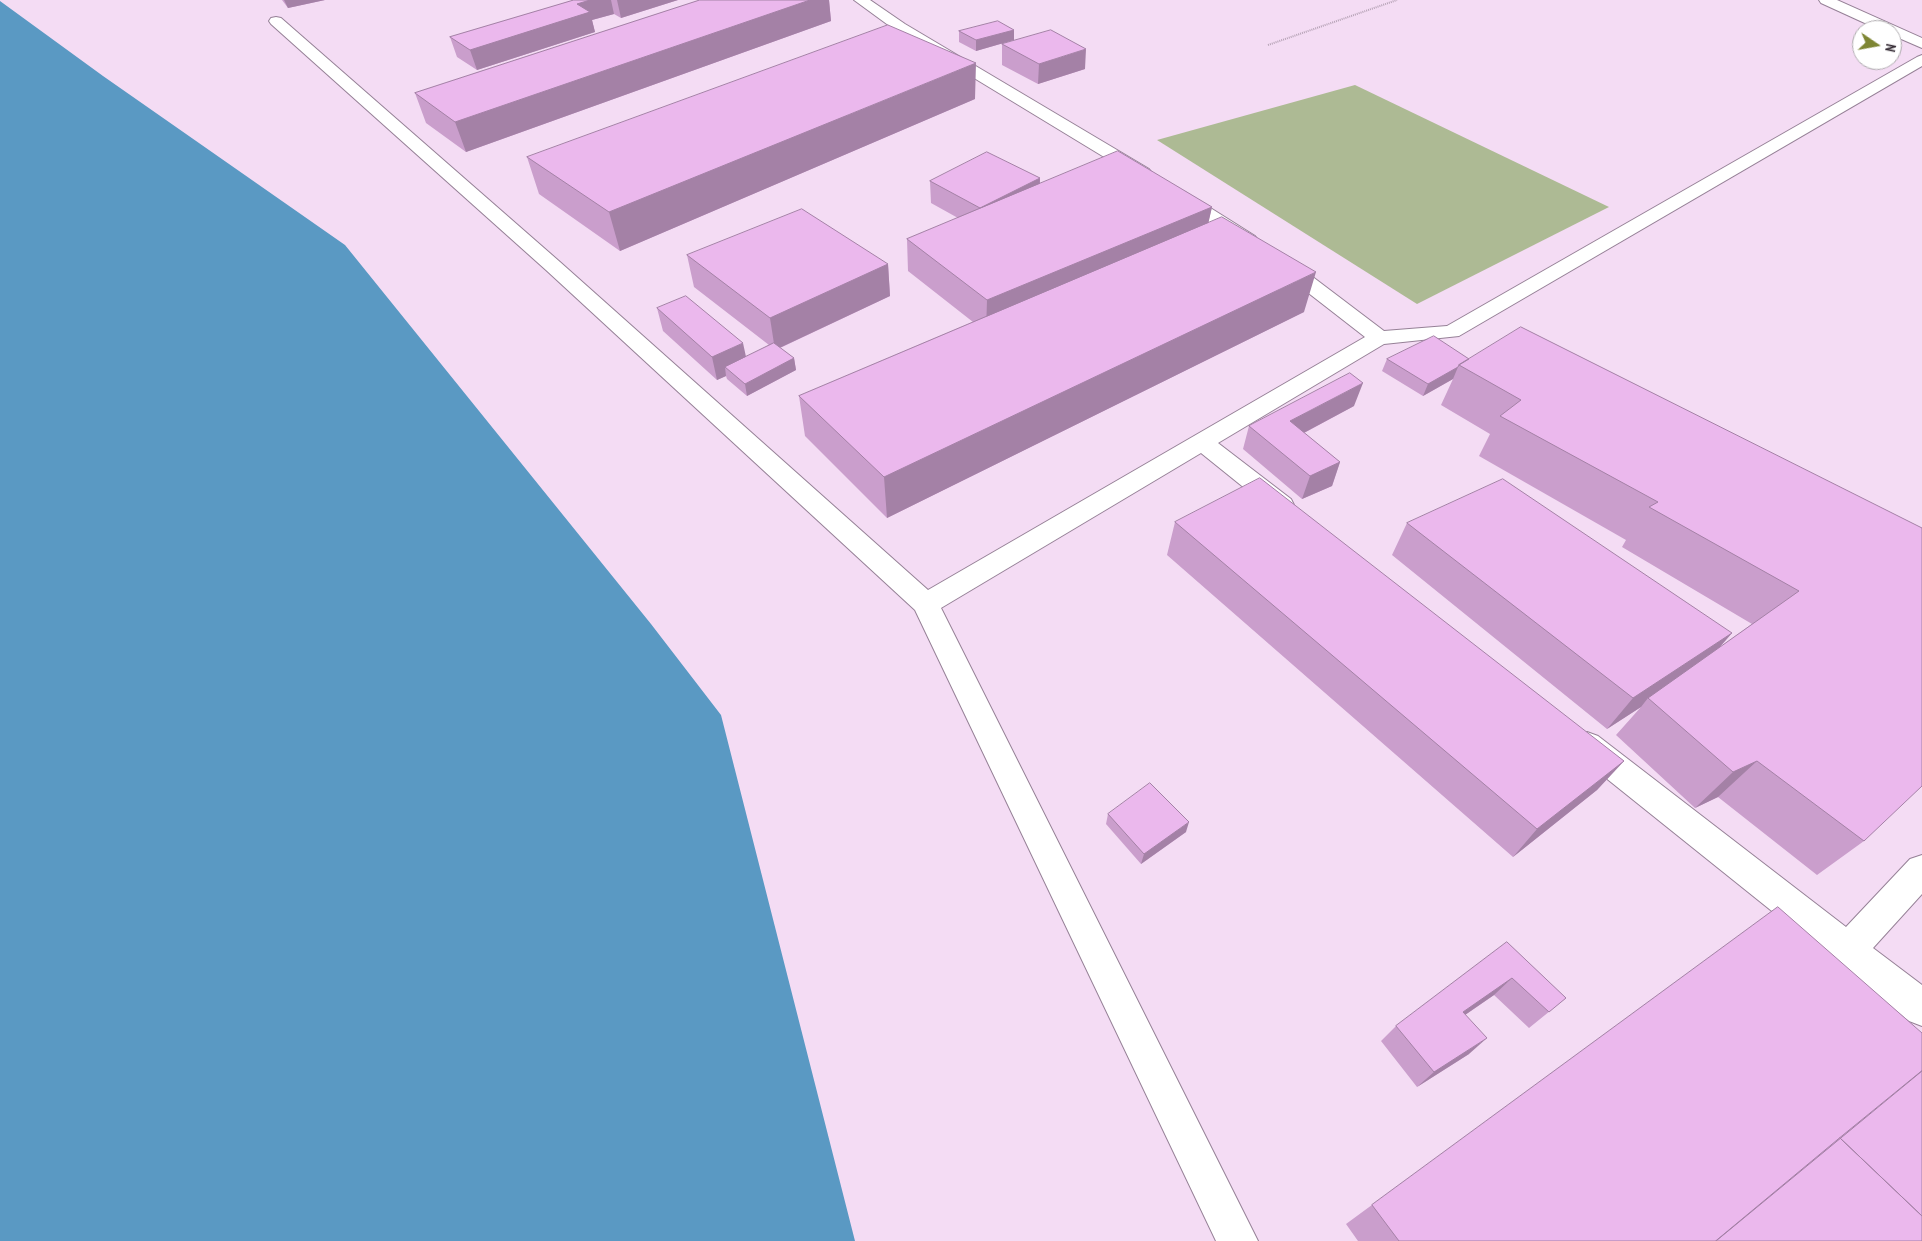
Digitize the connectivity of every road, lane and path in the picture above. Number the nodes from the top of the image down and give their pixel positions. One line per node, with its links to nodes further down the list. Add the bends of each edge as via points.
1 (862, 0): 10 (street, via 900,27 1162,185 1266,252)
2 (1397, 0): 8 (path)
3 (1826, 0): 4 (street)
4 (1870, 20)
5 (276, 21): 13 (street, via 553,266)
6 (1902, 35): 7 (street)
7 (1922, 44)
8 (1268, 45)
9 (1922, 60): 10 (street, via 1452,332)
10 (1379, 338): 11 (street)
11 (1203, 442): 12 (street); 13 (street)
12 (1304, 522)
13 (926, 604): 18 (street)
14 (1568, 730): 16 (street)
15 (1922, 870): 16 (street)
16 (1847, 951): 17 (street)
17 (1922, 1008)
18 (1237, 1241)

